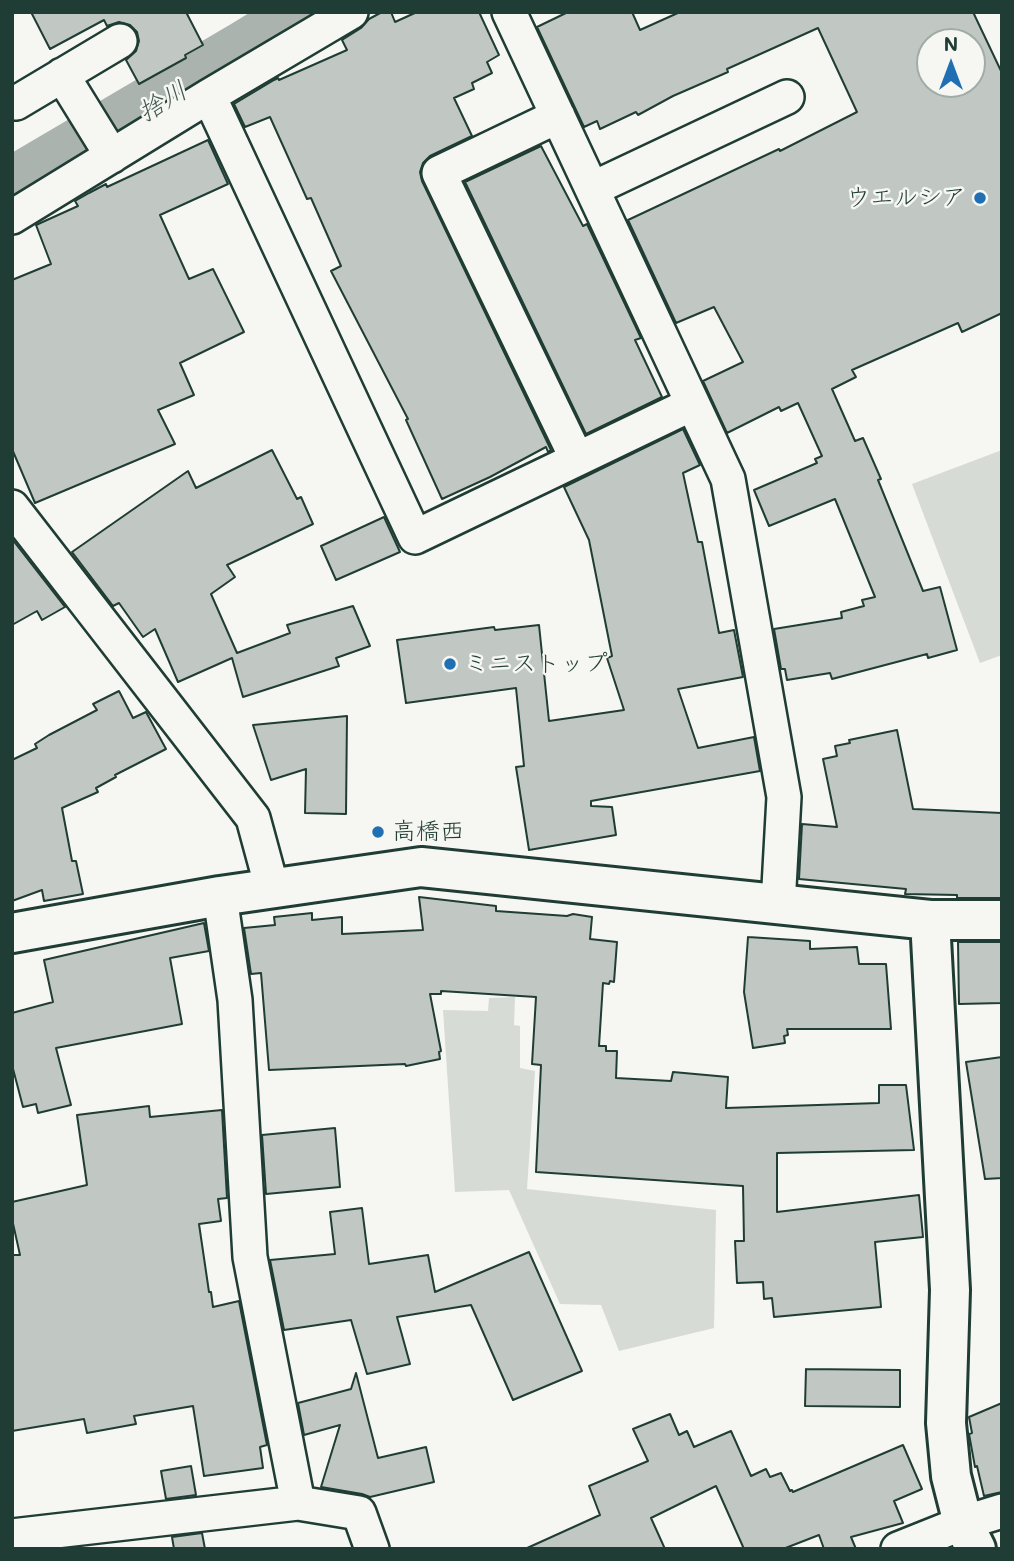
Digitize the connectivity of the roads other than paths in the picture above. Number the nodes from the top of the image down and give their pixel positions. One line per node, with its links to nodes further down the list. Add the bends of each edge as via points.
1 (351, 12): 5 (street)
2 (509, 12): 8 (street)
3 (120, 41): 4 (street)
4 (62, 75): 7 (street); 9 (street)
5 (209, 96): 9 (street); 13 (street, via 415,537)
6 (787, 97): 10 (street)
7 (16, 103)
8 (558, 116): 10 (street); 13 (street, via 439,173)
9 (112, 156): 11 (street)
10 (592, 189): 12 (street)
11 (12, 217)
12 (692, 404): 13 (street); 17 (street, via 728,479 784,797)
13 (577, 460)
14 (12, 507): 15 (street, via 253,818)
15 (272, 888): 16 (street); 17 (street, via 421,867)
16 (220, 896): 20 (street); 21 (street, via 234,1000 250,1257)
17 (778, 905): 18 (street)
18 (930, 920): 19 (street); 24 (street, via 950,1290 946,1423 951,1476)
19 (1002, 920)
20 (12, 933)
21 (299, 1503): 23 (street); 25 (street, via 359,1513)
22 (1002, 1511): 24 (street)
23 (12, 1536)
24 (970, 1536): 26 (street)
25 (372, 1549)
26 (898, 1549)

